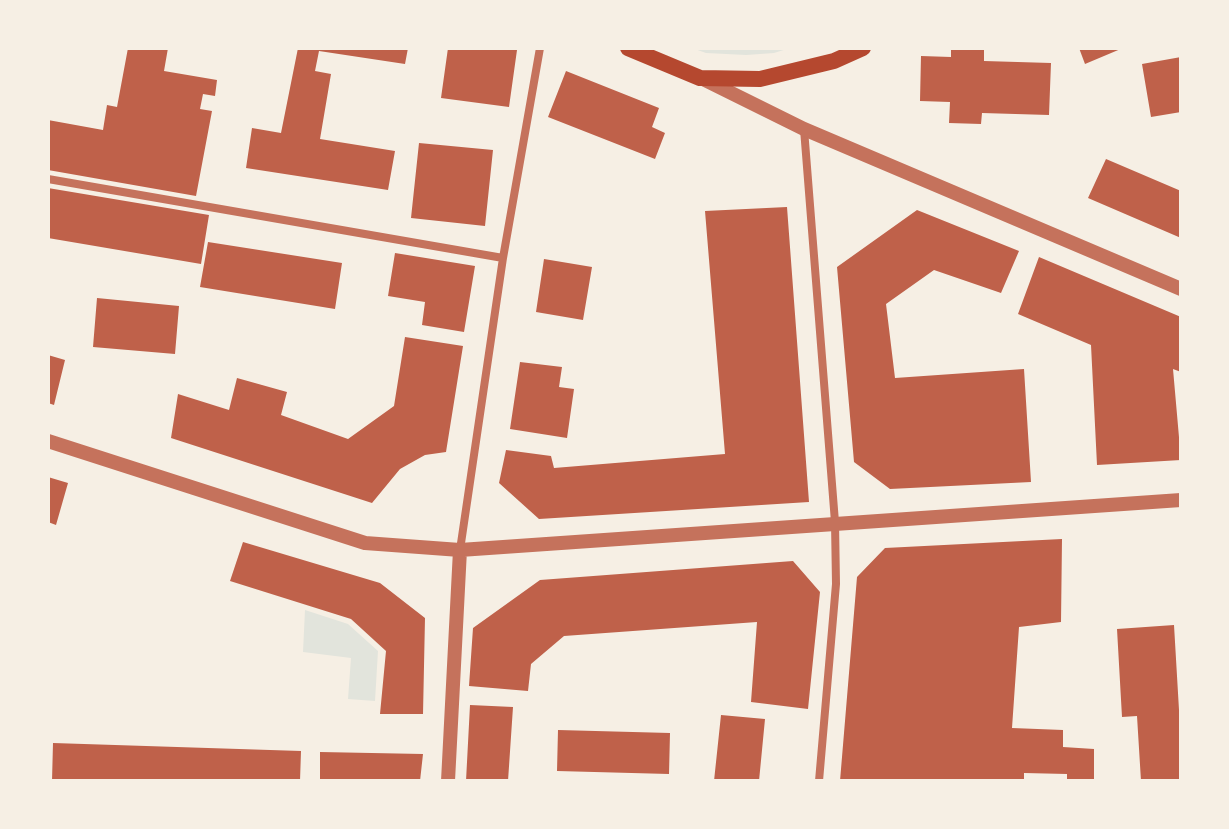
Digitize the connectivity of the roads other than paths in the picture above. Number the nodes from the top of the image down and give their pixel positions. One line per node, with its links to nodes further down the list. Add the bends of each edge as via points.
1 (540, 48): 7 (street)
2 (628, 48): 4 (main road)
3 (863, 48): 4 (main road, via 834,61 760,79)
4 (700, 78): 5 (street)
5 (804, 129): 8 (street); 11 (street)
6 (48, 179): 7 (street)
7 (503, 258): 12 (street)
8 (1181, 289)
9 (48, 441): 12 (street, via 365,543)
10 (1181, 500): 11 (street)
11 (835, 522): 12 (street); 14 (street, via 836,584)
12 (460, 550): 13 (street)
13 (448, 781)
14 (819, 781)

